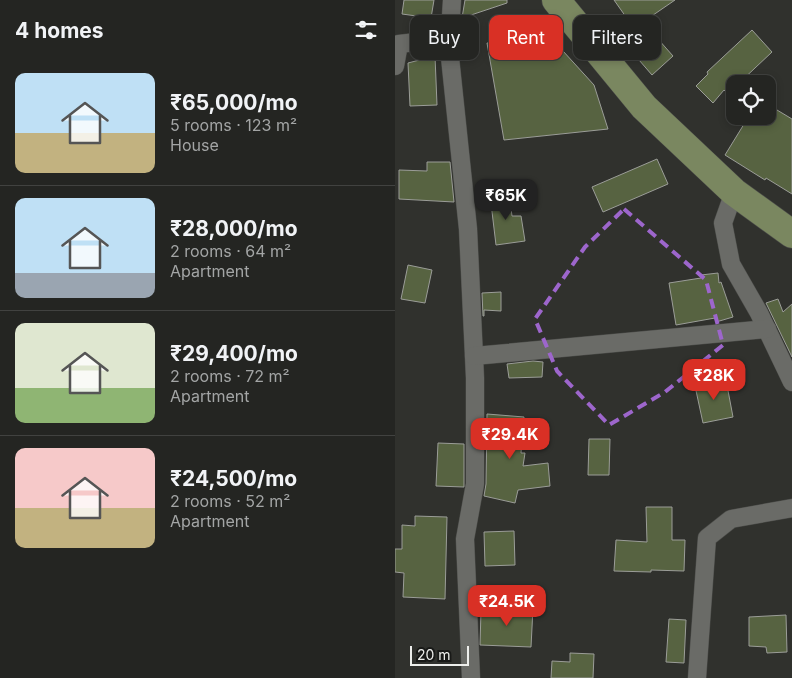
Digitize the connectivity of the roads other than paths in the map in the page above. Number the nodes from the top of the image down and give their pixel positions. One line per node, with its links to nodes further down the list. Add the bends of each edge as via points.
1 (452, 0): 3 (street)
2 (556, 0): 7 (main road, via 644,108)
3 (451, 15)
4 (410, 43): 6 (street, via 399,44)
5 (450, 60): 10 (street, via 468,230)
6 (395, 66)
7 (734, 192): 8 (main road); 9 (street, via 723,223 731,264)
8 (792, 234)
9 (767, 329): 10 (street); 11 (street)
10 (474, 356): 13 (street, via 475,484 465,539)
11 (792, 382)
12 (792, 508): 14 (street, via 731,519 707,538)
13 (471, 678)
14 (697, 678)

